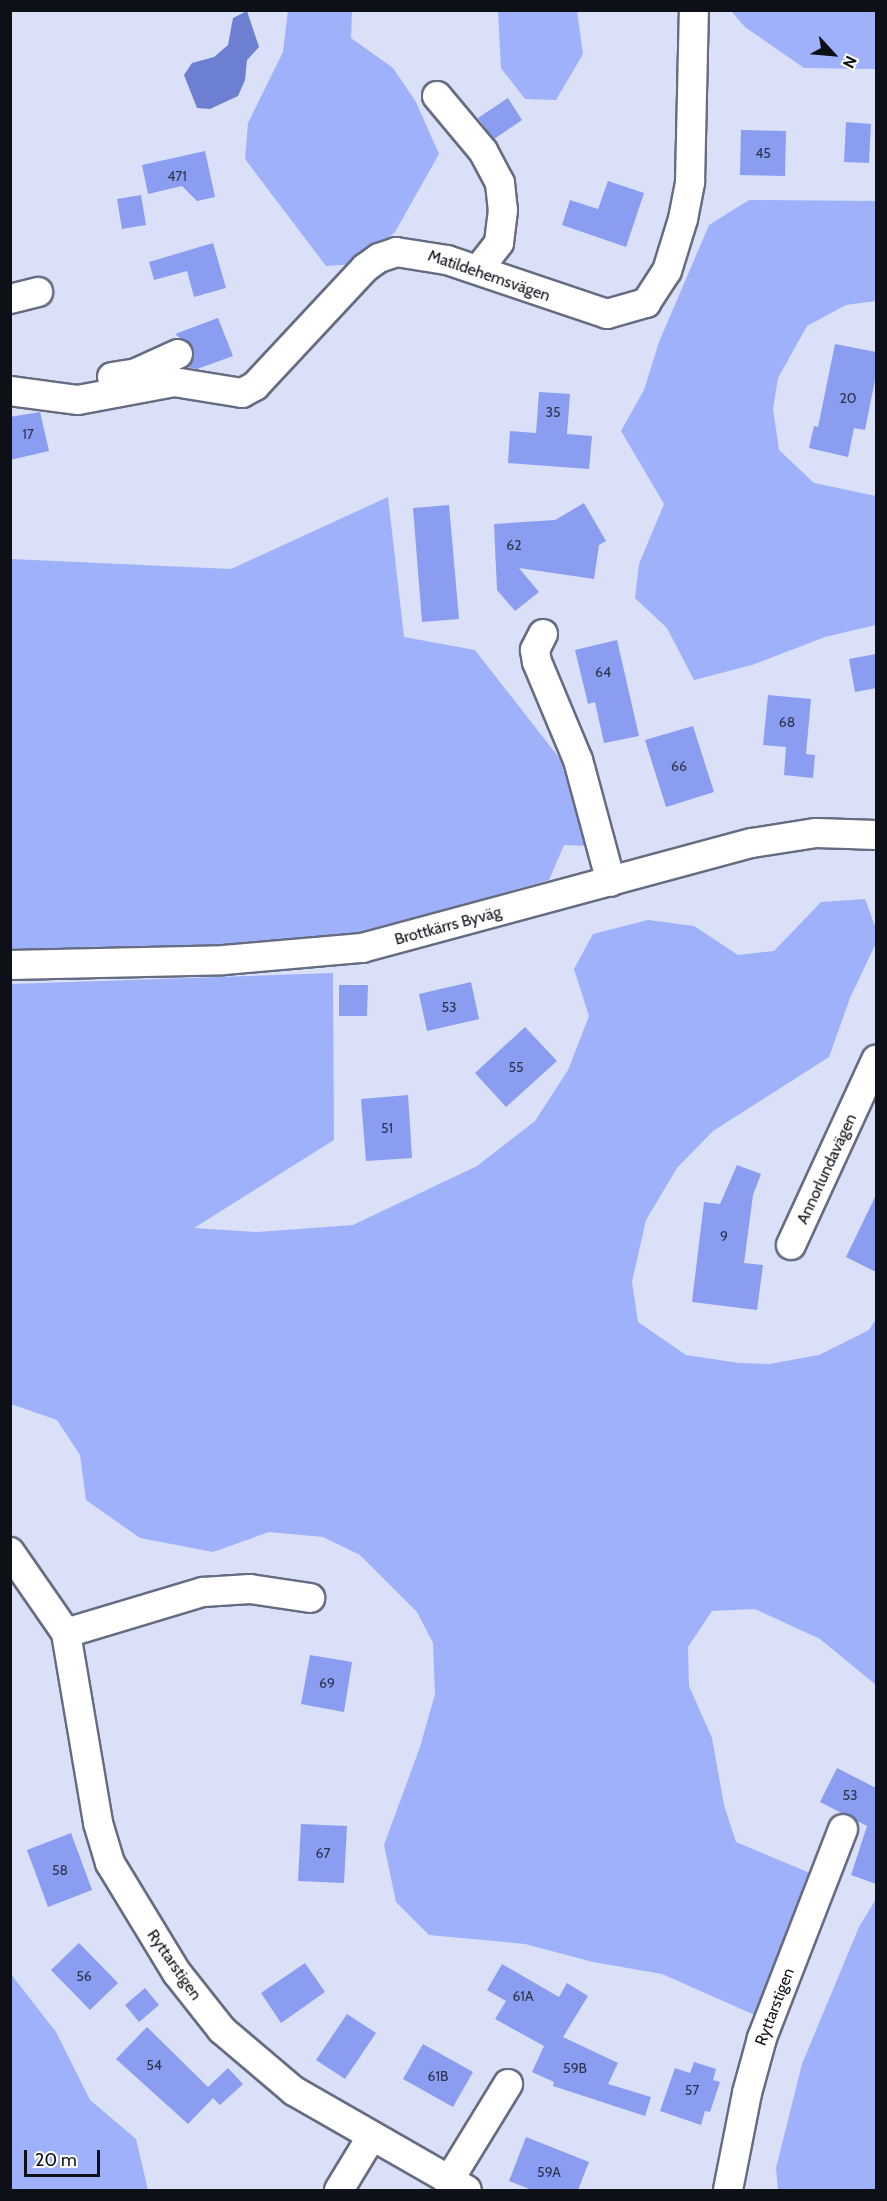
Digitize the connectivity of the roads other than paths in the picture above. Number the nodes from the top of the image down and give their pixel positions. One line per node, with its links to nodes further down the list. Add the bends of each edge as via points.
1 (694, 10): 3 (street, Matildehemsvägen, via 690,182 683,219 658,290 646,303 607,314)
2 (437, 96): 3 (street, via 483,151 500,183 500,243)
3 (478, 270): 8 (street, Matildehemsvägen, via 420,253 396,252 379,258 255,387 242,393 174,382 78,400)
4 (38, 292): 5 (street)
5 (10, 299)
6 (178, 354): 8 (street, via 136,373 58,386)
7 (12, 385): 8 (street, Matildehemsvägen)
8 (51, 395)
9 (543, 634): 11 (street, via 535,650 537,662 578,760)
10 (876, 835): 11 (street, Brottkärrs Byväg, via 790,835)
11 (611, 882): 12 (street, Brottkärrs Byväg, via 352,949 224,960)
12 (10, 966)
13 (876, 1060): 14 (street, Annorlundavägen)
14 (791, 1245)
15 (10, 1552): 17 (street, Ryttarstigen)
16 (310, 1598): 17 (street, via 250,1589 203,1592)
17 (66, 1634): 20 (street, Ryttarstigen, via 98,1823 110,1863 134,1908 177,1973 222,2030 294,2091)
18 (843, 1829): 23 (street, Ryttarstigen, via 762,2038)
19 (508, 2084): 21 (street, Ryttarstigen)
20 (370, 2139): 21 (street, Ryttarstigen); 22 (street)
21 (458, 2186)
22 (339, 2190)
23 (728, 2190)

